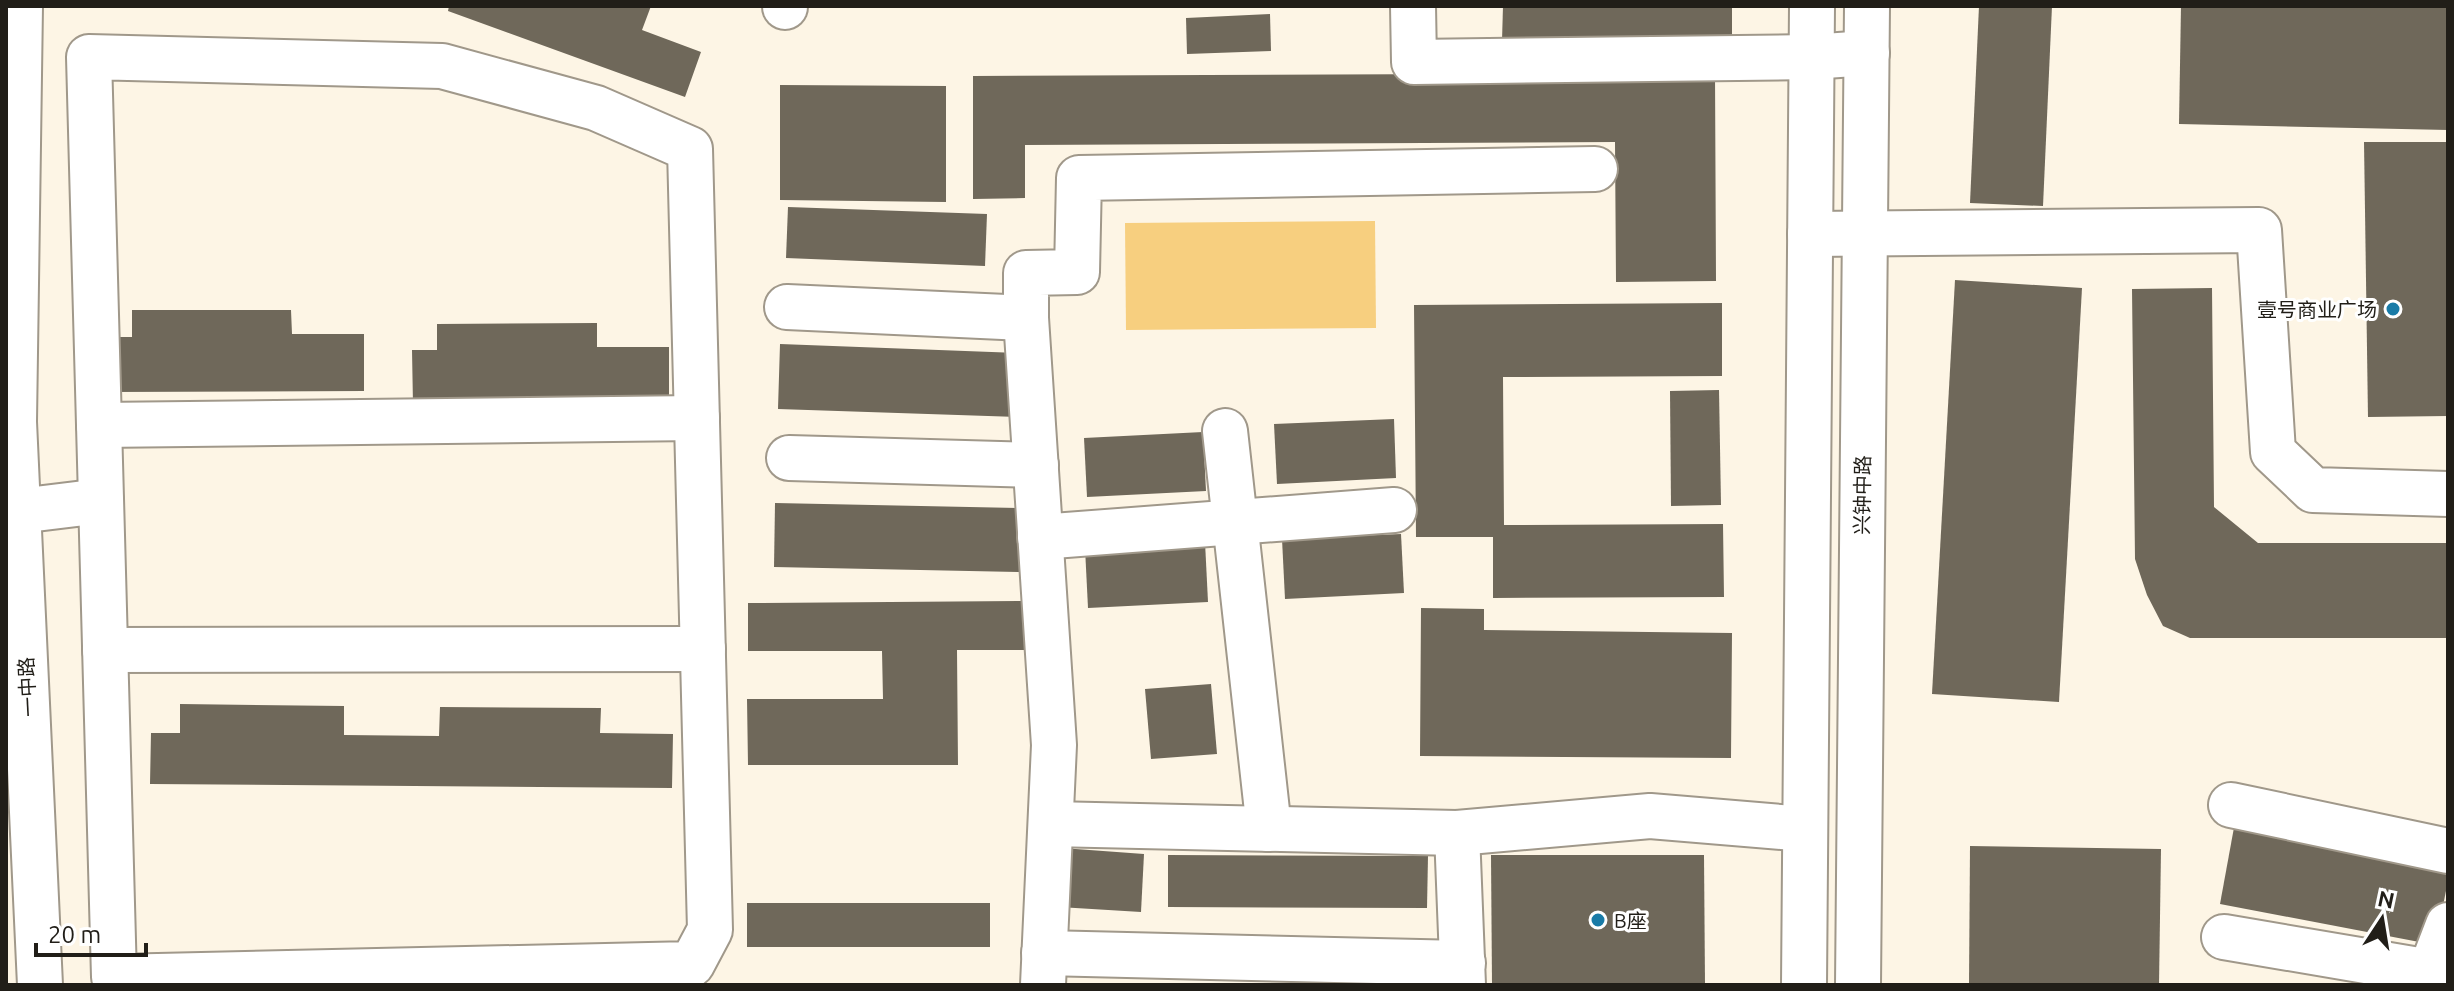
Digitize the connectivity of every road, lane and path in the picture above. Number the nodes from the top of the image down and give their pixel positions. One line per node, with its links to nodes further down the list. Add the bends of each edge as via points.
1 (20, 6): 19 (main road, 一中路)
2 (1413, 6): 6 (main road, via 1414,62)
3 (1812, 6): 6 (main road)
4 (1867, 6): 5 (main road, 兴钟中路)
5 (1867, 53): 6 (main road); 9 (main road, 兴钟中路)
6 (1811, 57): 8 (main road)
7 (1595, 169): 11 (main road, via 1079,178 1077,272 1026,273)
8 (1810, 234): 9 (main road); 30 (main road)
9 (1865, 234): 17 (main road, via 2259,230 2273,452 2313,490); 42 (main road, 兴钟中路)
10 (787, 307): 11 (main road)
11 (1026, 318): 16 (main road)
12 (697, 418): 13 (main road); 13 (main road, via 690,149 596,108 442,66 89,57); 23 (main road)
13 (99, 425): 18 (main road)
14 (1225, 431): 21 (main road)
15 (789, 458): 16 (main road)
16 (1036, 465): 22 (main road)
17 (2448, 494)
18 (101, 501): 19 (main road); 24 (main road)
19 (12, 510): 25 (main road, 一中路)
20 (1394, 510): 21 (main road)
21 (1234, 522): 22 (main road); 29 (main road)
22 (1040, 537): 28 (main road, via 1054,745)
23 (703, 649): 24 (main road); 37 (main road, via 710,930)
24 (105, 650): 37 (main road, via 114,977)
25 (16, 665): 27 (main road, 一中路)
26 (2231, 805): 32 (main road)
27 (19, 809): 33 (main road, 一中路)
28 (1051, 824): 29 (main road); 36 (main road)
29 (1269, 829): 31 (main road)
30 (1805, 829): 31 (main road, via 1650,816); 41 (main road)
31 (1457, 833): 38 (main road)
32 (2448, 851)
33 (21, 903): 40 (main road, 一中路)
34 (2448, 925): 39 (main road)
35 (2224, 937): 39 (main road)
36 (1043, 969): 38 (main road)
37 (692, 974)
38 (1463, 974)
39 (2439, 974)
40 (40, 985)
41 (1804, 985)
42 (1858, 985)

